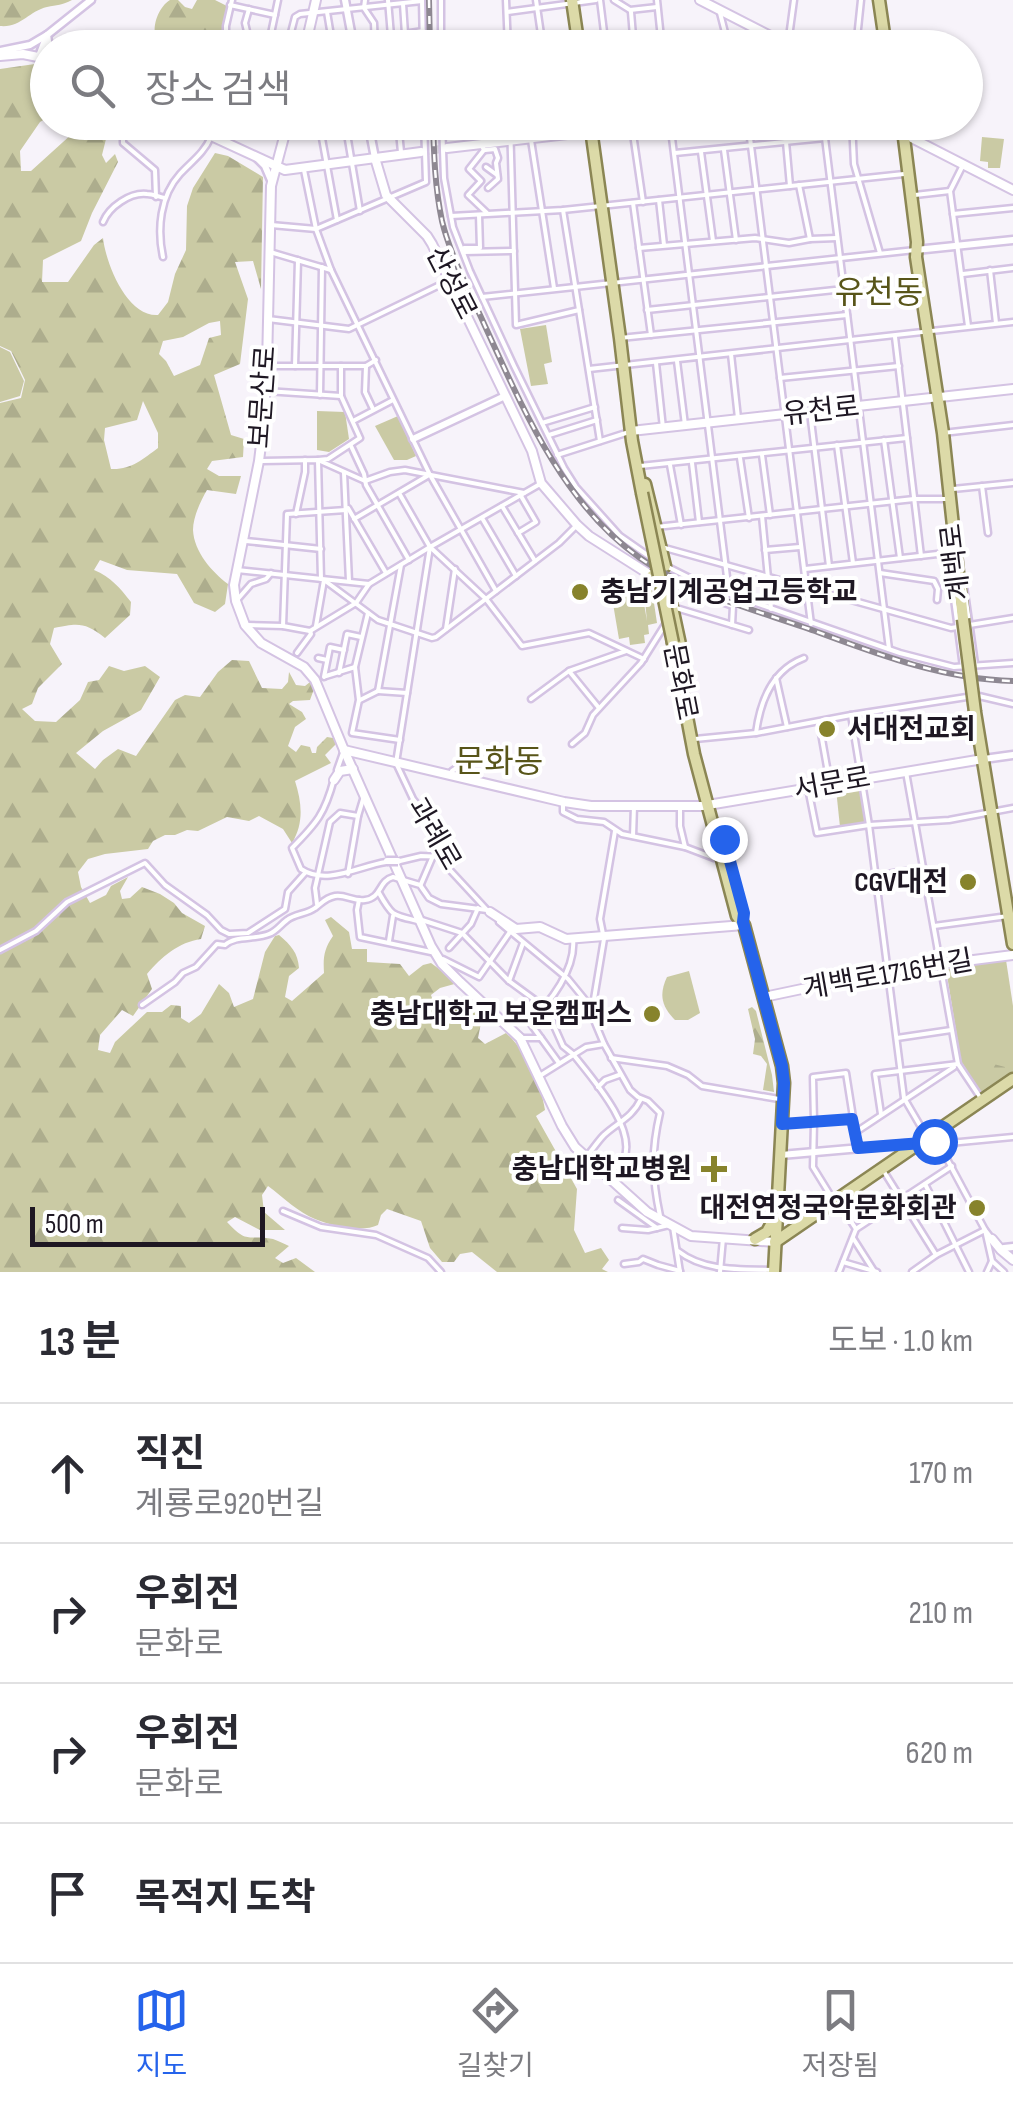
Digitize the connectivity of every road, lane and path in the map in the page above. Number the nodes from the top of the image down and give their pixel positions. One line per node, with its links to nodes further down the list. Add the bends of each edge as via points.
1 (90, 0): 30 (street)
2 (278, 0): 29 (street)
3 (316, 0): 26 (main road)
4 (365, 0): 21 (street)
5 (440, 0): 42 (street)
6 (506, 0): 28 (street)
7 (536, 0): 22 (street)
8 (598, 0): 15 (street); 46 (street)
9 (614, 0): 24 (street)
10 (700, 0): 25 (main road)
11 (794, 0): 51 (street)
12 (862, 0): 52 (street)
13 (882, 0): 53 (main road)
14 (422, 1): 20 (street); 41 (street)
15 (572, 1): 22 (street); 45 (main road)
16 (231, 2): 23 (street); 31 (street)
17 (388, 3): 20 (street); 21 (street); 39 (street)
18 (657, 3): 24 (street); 48 (street)
19 (346, 4): 21 (street); 27 (street); 37 (street)
20 (402, 4): 40 (street)
21 (364, 8): 38 (street)
22 (537, 8): 28 (street); 44 (street)
23 (248, 9): 29 (street); 32 (street)
24 (630, 10): 47 (street)
25 (720, 10): 49 (street); 50 (main road)
26 (313, 12): 27 (street); 34 (street, via 295,17); 35 (main road)
27 (327, 12): 36 (street)
28 (507, 12): 43 (street)
29 (275, 15): 33 (street)
30 (53, 30)
31 (226, 30)
32 (246, 30)
33 (272, 30)
34 (292, 30)
35 (309, 30)
36 (330, 30)
37 (351, 30)
38 (374, 30)
39 (390, 30)
40 (405, 30)
41 (423, 30)
42 (441, 30)
43 (508, 30)
44 (541, 30)
45 (576, 30)
46 (603, 30)
47 (632, 30)
48 (660, 30)
49 (725, 30)
50 (758, 30)
51 (789, 30)
52 (858, 30)
53 (886, 30)
54 (30, 45): 55 (street)
55 (0, 53): 56 (main road)
56 (30, 54)
57 (123, 140): 114 (street, via 155,170)
58 (210, 140): 115 (street)
59 (216, 140): 88 (main road)
60 (284, 140): 79 (main road, 보문산로)
61 (322, 140): 94 (street)
62 (348, 140): 91 (street)
63 (373, 140): 89 (street, 산성로)
64 (400, 140): 86 (street)
65 (423, 140): 85 (street)
66 (443, 140): 82 (street)
67 (510, 140): 80 (main road); 128 (street)
68 (531, 140): 126 (street)
69 (592, 140): 122 (main road, 문화로)
70 (634, 140): 119 (street)
71 (672, 140): 87 (street)
72 (750, 140): 81 (street)
73 (806, 140): 78 (street)
74 (825, 140): 103 (street)
75 (853, 140): 101 (street)
76 (901, 140): 98 (main road, 계백로)
77 (921, 140): 93 (main road)
78 (786, 142): 81 (street); 105 (street)
79 (283, 145): 88 (street); 95 (main road, 보문산로)
80 (484, 145): 82 (main road); 92 (street); 99 (street, via 497,151)
81 (750, 146): 83 (street); 108 (street)
82 (443, 148): 132 (street)
83 (724, 148): 84 (street); 111 (street)
84 (701, 150): 87 (street); 112 (street)
85 (423, 151): 86 (street); 89 (main road); 117 (street, via 426,182)
86 (401, 152): 89 (street)
87 (674, 153): 116 (street)
88 (256, 157): 95 (main road); 104 (street)
89 (378, 158): 91 (main road); 117 (main road, 산성로)
90 (468, 158): 92 (street)
91 (352, 161): 94 (main road); 125 (street)
92 (475, 162): 100 (street, via 468,172)
93 (963, 164): 109 (main road); 110 (street)
94 (327, 165): 97 (main road); 133 (street)
95 (276, 167): 97 (main road); 104 (main road, 보문산로)
96 (486, 167): 99 (street)
97 (304, 168): 136 (street)
98 (906, 174): 101 (street); 113 (main road, 계백로); 148 (main road, 계백로)
99 (497, 175): 102 (street, via 487,190)
100 (476, 176): 102 (street); 107 (street, via 470,182)
101 (859, 179): 103 (street); 151 (street)
102 (481, 181): 107 (street)
103 (830, 182): 106 (street); 137 (street)
104 (272, 186): 135 (main road, 보문산로)
105 (790, 186): 106 (street); 108 (street)
106 (799, 186): 140 (street)
107 (476, 187): 120 (street, via 468,195)
108 (756, 190): 111 (street); 138 (street)
109 (1013, 190)
110 (950, 191): 113 (street); 129 (street)
111 (730, 193): 112 (street); 139 (street)
112 (707, 195): 116 (street); 142 (street)
113 (911, 195): 148 (main road, 계백로)
114 (156, 197): 115 (street); 134 (street, via 124,200)
115 (164, 198): 152 (street)
116 (679, 198): 118 (street); 143 (street)
117 (389, 199): 125 (street); 163 (main road, 산성로, via 428,236)
118 (659, 200): 119 (street); 144 (street)
119 (644, 202): 121 (street)
120 (476, 203): 127 (street); 131 (street)
121 (633, 203): 122 (street); 146 (street)
122 (601, 206): 124 (street); 164 (main road, 문화로)
123 (1013, 208): 129 (street)
124 (563, 210): 126 (street); 165 (street)
125 (360, 211): 133 (street)
126 (542, 212): 128 (street); 166 (street)
127 (460, 214)
128 (513, 214): 131 (street); 149 (street)
129 (953, 214): 145 (street)
130 (479, 215): 131 (street); 132 (street); 147 (street, via 480,248)
131 (489, 215)
132 (450, 216): 147 (street)
133 (337, 220): 136 (street)
134 (103, 222)
135 (270, 225): 136 (street); 150 (main road, 보문산로)
136 (316, 229): 158 (street)
137 (838, 238): 140 (street); 153 (street)
138 (762, 239): 139 (street); 140 (street); 155 (street)
139 (736, 240): 142 (street)
140 (810, 240)
141 (1013, 240): 145 (street)
142 (713, 241): 143 (street)
143 (685, 243): 144 (street); 160 (street)
144 (664, 245): 146 (street)
145 (957, 245): 148 (street); 161 (street)
146 (639, 248): 162 (street)
147 (463, 249): 149 (street); 169 (street)
148 (916, 250): 151 (street); 184 (main road, 계백로)
149 (514, 251): 168 (street)
150 (270, 252): 154 (street); 175 (main road, 보문산로)
151 (880, 253): 153 (street)
152 (163, 257)
153 (840, 257): 155 (street); 167 (street)
154 (298, 260): 156 (street); 178 (street)
155 (766, 265): 160 (street); 170 (street)
156 (322, 268): 158 (street); 182 (street)
157 (1013, 268): 159 (street)
158 (331, 270): 180 (street)
159 (990, 270): 161 (street); 179 (street)
160 (688, 273): 162 (street); 171 (street)
161 (961, 274): 181 (street)
162 (643, 278): 164 (street); 173 (street)
163 (450, 280): 180 (street); 209 (main road, 산성로)
164 (611, 281): 165 (street); 187 (main road, 문화로)
165 (575, 286): 166 (street); 172 (street)
166 (554, 288): 168 (street)
167 (844, 290): 170 (street); 174 (street)
168 (516, 293): 169 (street); 172 (street, via 516,325)
169 (482, 297): 221 (street)
170 (770, 297): 171 (street); 176 (street)
171 (692, 306): 173 (street); 183 (street)
172 (579, 310): 202 (street)
173 (648, 310): 185 (street)
174 (847, 315): 176 (street); 188 (street)
175 (268, 319): 178 (street); 196 (main road, 보문산로)
176 (773, 322): 183 (street); 189 (street)
177 (1013, 322): 179 (street)
178 (296, 323): 182 (street); 197 (street)
179 (996, 323): 181 (street)
180 (357, 326): 182 (street); 193 (street)
181 (968, 326): 184 (street)
182 (321, 327): 198 (street)
183 (696, 330): 185 (street); 191 (street)
184 (928, 331): 186 (street); 210 (main road, 계백로)
185 (651, 335): 187 (street)
186 (895, 336): 188 (street); 201 (street)
187 (620, 338): 195 (main road, 문화로)
188 (850, 341): 189 (street); 203 (street)
189 (776, 348): 190 (street); 204 (street)
190 (731, 354): 191 (street); 220 (street)
191 (699, 357): 192 (street); 222 (street)
192 (676, 359): 194 (street); 224 (street)
193 (376, 360): 200 (street); 211 (street)
194 (656, 361): 195 (street); 225 (street)
195 (624, 364): 202 (street); 228 (main road, 문화로)
196 (267, 366): 197 (street); 206 (main road, 보문산로)
197 (295, 366): 198 (street)
198 (320, 366): 199 (street); 207 (street)
199 (341, 366): 200 (street); 208 (street)
200 (366, 366): 215 (street, via 364,392)
201 (899, 366): 203 (street); 212 (street)
202 (588, 368): 213 (street)
203 (854, 371): 204 (street); 214 (street)
204 (780, 378): 217 (street)
205 (1013, 389): 210 (main road, 유천로)
206 (266, 391): 207 (street); 244 (main road, 보문산로)
207 (320, 395): 208 (street)
208 (341, 396): 218 (street)
209 (506, 396): 230 (street); 251 (main road, 산성로)
210 (938, 398): 212 (main road, 유천로); 226 (main road, 계백로)
211 (394, 400): 215 (street); 230 (street)
212 (903, 402): 214 (main road, 유천로); 229 (street)
213 (595, 407): 219 (street); 221 (street)
214 (858, 407): 216 (main road, 유천로); 233 (street)
215 (373, 410): 218 (street)
216 (810, 412): 217 (main road, 유천로); 236 (street)
217 (784, 415): 220 (main road, 유천로); 237 (street)
218 (353, 420): 234 (street, via 360,438)
219 (597, 420): 227 (street); 232 (street)
220 (738, 420): 222 (main road, 유천로)
221 (542, 423): 227 (street)
222 (707, 423): 224 (main road, 유천로); 241 (street)
223 (1013, 425): 226 (street)
224 (685, 426): 225 (main road, 유천로)
225 (663, 428): 228 (main road, 유천로)
226 (943, 433): 256 (main road, 계백로)
227 (548, 435): 239 (street)
228 (632, 435): 232 (street); 248 (main road, 문화로)
229 (907, 438): 231 (street); 257 (street)
230 (413, 439): 249 (street)
231 (884, 440): 233 (street); 258 (street)
232 (600, 441): 239 (street)
233 (863, 443): 235 (street); 260 (street)
234 (351, 446): 243 (street); 250 (street)
235 (837, 446): 236 (street); 263 (street)
236 (814, 448): 237 (street); 264 (street)
237 (789, 450): 238 (street); 265 (street)
238 (762, 454): 240 (street); 268 (street)
239 (558, 455): 294 (street, via 604,520)
240 (739, 456): 241 (street); 271 (street)
241 (712, 459): 245 (street); 273 (street)
242 (305, 460): 243 (street); 244 (street); 267 (street)
243 (318, 460): 247 (street); 266 (street)
244 (259, 461): 281 (main road, 보문산로)
245 (692, 461): 246 (street); 274 (street)
246 (669, 463): 248 (street); 275 (street)
247 (344, 473): 250 (street); 262 (street)
248 (640, 474): 277 (main road); 294 (main road); 338 (main road, 문화로, bridge)
249 (430, 475): 250 (street, via 396,470); 254 (street); 255 (street); 278 (street)
250 (365, 480): 259 (street)
251 (541, 483): 255 (street); 276 (main road, 산성로)
252 (1013, 483): 253 (street)
253 (982, 486): 256 (street); 280 (street)
254 (398, 492): 259 (street); 283 (street)
255 (522, 494): 261 (street); 279 (street, via 536,522)
256 (948, 494): 257 (street); 288 (main road, 계백로)
257 (914, 499): 258 (street); 289 (street)
258 (892, 502): 260 (street); 290 (street)
259 (377, 505): 272 (street); 291 (street)
260 (871, 505): 263 (street); 292 (street)
261 (502, 506): 270 (street); 279 (street)
262 (346, 507): 266 (street); 272 (street); 310 (street)
263 (845, 508): 264 (street); 296 (street)
264 (822, 510): 265 (street); 298 (street)
265 (796, 512): 268 (street); 285 (street)
266 (320, 513): 267 (street); 286 (street)
267 (296, 514): 282 (street, via 287,514)
268 (770, 515): 269 (street)
269 (762, 516): 271 (street); 287 (street)
270 (482, 518): 278 (street); 306 (street)
271 (749, 518): 273 (street)
272 (354, 519): 303 (street)
273 (720, 521): 274 (street); 295 (street)
274 (698, 522): 275 (street)
275 (681, 524): 277 (street)
276 (578, 525): 293 (street); 307 (main road, 산성로)
277 (656, 527): 284 (main road)
278 (461, 530): 283 (street); 314 (street)
279 (518, 533): 293 (street)
280 (988, 534)
281 (243, 540): 282 (street); 301 (main road, 보문산로)
282 (285, 547): 286 (street); 305 (street)
283 (430, 547): 291 (street); 299 (street); 336 (street)
284 (660, 547): 294 (main road); 295 (street)
285 (801, 547): 287 (street); 300 (street)
286 (321, 549): 309 (street)
287 (766, 550): 308 (street)
288 (955, 554): 289 (street); 326 (main road, 계백로)
289 (922, 556): 290 (street)
290 (900, 558): 292 (street)
291 (409, 560): 297 (street)
292 (878, 560): 296 (street); 304 (street)
293 (535, 561): 306 (street)
294 (661, 563): 315 (street)
295 (725, 564): 308 (street); 315 (street)
296 (854, 564): 298 (street)
297 (402, 565): 303 (street); 332 (street)
298 (829, 566): 300 (street)
299 (455, 569): 316 (street); 334 (street)
300 (804, 569): 313 (street)
301 (236, 570): 302 (street); 318 (main road, 보문산로)
302 (272, 573): 305 (street); 318 (street)
303 (386, 573): 311 (street)
304 (880, 574): 317 (street, via 934,582); 321 (street)
305 (284, 576): 309 (street); 330 (street)
306 (516, 576): 314 (street)
307 (652, 576): 312 (main road)
308 (768, 576): 313 (street); 322 (street)
309 (322, 580): 310 (street); 319 (street); 331 (street)
310 (349, 581): 311 (street)
311 (369, 584): 319 (street)
312 (662, 586): 320 (main road); 325 (main road); 329 (street, via 732,606)
313 (806, 586): 321 (street); 327 (street)
314 (496, 591): 316 (street)
315 (729, 593): 322 (street)
316 (486, 599): 334 (street); 340 (street, via 522,646 589,633)
317 (938, 600)
318 (236, 601): 328 (main road, 보문산로)
319 (356, 603): 323 (street); 331 (street)
320 (673, 607): 329 (street); 338 (main road, via 681,650)
321 (884, 608): 326 (street, via 951,628); 341 (street)
322 (771, 609): 327 (street)
323 (368, 613): 332 (street); 337 (street)
324 (1013, 618): 326 (street)
325 (666, 623): 338 (main road); 344 (street)
326 (964, 623): 348 (street); 348 (street); 370 (main road, 계백로, bridge)
327 (810, 624): 341 (street)
328 (245, 625): 330 (street); 353 (main road, via 261,643)
329 (732, 625): 335 (street)
330 (283, 626): 333 (street)
331 (316, 626): 333 (street)
332 (390, 626): 336 (street); 354 (street)
333 (310, 630): 342 (street)
334 (445, 630): 336 (street, via 432,638)
335 (749, 630)
336 (417, 634): 355 (street)
337 (361, 637): 339 (street, via 347,634); 349 (street)
338 (676, 649): 364 (main road, 문화로)
339 (344, 650): 346 (street, via 330,647); 351 (street)
340 (626, 650): 344 (street); 350 (street)
341 (889, 650): 348 (street)
342 (297, 653)
343 (318, 658): 346 (street)
344 (644, 658): 359 (street)
345 (804, 658): 352 (street)
346 (328, 660): 353 (street)
347 (1013, 663): 348 (street)
348 (969, 667)
349 (355, 668): 351 (street); 357 (street)
350 (569, 671): 356 (street); 359 (street)
351 (339, 672): 353 (street)
352 (776, 678): 362 (street); 363 (street)
353 (320, 679): 367 (main road)
354 (378, 691): 355 (street); 357 (street)
355 (407, 693): 365 (street)
356 (532, 699)
357 (358, 700): 365 (street, via 352,733)
358 (1013, 704): 360 (street, via 973,696)
359 (599, 708): 366 (street)
360 (851, 715): 361 (street); 375 (street)
361 (820, 722): 362 (street); 377 (street)
362 (787, 728): 363 (street)
363 (756, 732): 364 (street)
364 (694, 739): 381 (main road, 문화로)
365 (400, 740): 371 (street)
366 (572, 744)
367 (344, 750): 371 (main road, 서문로); 372 (main road); 376 (street)
368 (1013, 755): 370 (street)
369 (474, 756): 374 (street)
370 (983, 759): 373 (main road, 서문로); 385 (main road, 계백로)
371 (396, 762): 374 (main road, 서문로); 393 (street, 과례로)
372 (352, 769): 376 (main road, via 340,770); 379 (main road)
373 (906, 772): 375 (main road, 서문로); 387 (street)
374 (450, 775): 380 (main road, 서문로)
375 (862, 779): 377 (main road, 서문로); 388 (street)
376 (334, 780): 399 (street, via 326,809 292,848)
377 (830, 784): 378 (main road, 서문로)
378 (808, 788): 381 (main road, 서문로); 388 (street, via 817,833)
379 (364, 795): 386 (street); 403 (main road)
380 (564, 802): 382 (main road, 서문로); 389 (street, via 563,812)
381 (712, 805): 383 (main road, 서문로); 394 (main road, 문화로); 413 (main road, 문화로)
382 (634, 806): 383 (main road, 서문로); 390 (street)
383 (680, 807): 391 (street)
384 (1013, 808): 385 (street)
385 (991, 812): 387 (street); 398 (main road, 계백로)
386 (358, 816): 400 (street); 401 (street, via 340,814 330,822)
387 (917, 824): 388 (street); 397 (street)
388 (868, 825): 402 (street)
389 (615, 831): 390 (street); 417 (street)
390 (634, 836): 391 (street)
391 (685, 847): 394 (street)
392 (433, 856): 393 (street); 395 (street); 404 (street)
393 (445, 856): 409 (street, 과례로)
394 (722, 856): 413 (main road, 문화로)
395 (398, 861): 396 (street, bridge)
396 (387, 862): 400 (street)
397 (924, 868): 402 (street); 414 (street)
398 (1007, 872): 405 (main road, 계백로)
399 (306, 873): 401 (street); 423 (street, via 288,892 285,909 240,935 220,930 146,862 68,902 36,931)
400 (348, 874): 401 (street)
401 (318, 875): 408 (street)
402 (875, 876): 428 (street)
403 (402, 879): 404 (street); 406 (street, via 385,879); 412 (main road)
404 (420, 885): 409 (street, via 441,904)
405 (1008, 888): 411 (main road, 계백로)
406 (379, 892): 407 (street); 410 (street)
407 (359, 900): 408 (street, via 338,895); 420 (street, via 358,936)
408 (318, 906): 432 (street, via 269,934 217,944)
409 (485, 910): 415 (street, 과례로); 416 (street); 418 (main road, via 516,928 540,927)
410 (393, 916): 412 (street); 420 (street)
411 (1010, 917): 414 (street); 421 (main road, 계백로)
412 (418, 919): 416 (street); 424 (main road)
413 (743, 924): 417 (main road); 431 (main road, 문화로)
414 (934, 926): 427 (street)
415 (510, 932): 419 (street, 과례로); 426 (street)
416 (462, 933): 422 (street); 426 (street)
417 (603, 934): 418 (main road); 433 (street)
418 (573, 938): 429 (street)
419 (524, 941): 429 (street, 과례로); 430 (street)
420 (389, 942): 424 (street)
421 (1013, 944)
422 (448, 948)
423 (0, 950)
424 (437, 955): 426 (street, via 480,977); 436 (main road)
425 (1013, 955): 427 (main road, 계백로1716번길)
426 (490, 960): 430 (street)
427 (940, 964): 428 (main road, 계백로1716번길); 435 (street)
428 (887, 971): 431 (main road, 계백로1716번길); 438 (street)
429 (564, 976): 433 (street, 과례로); 434 (street)
430 (508, 980): 434 (street)
431 (764, 997): 451 (main road, 문화로)
432 (142, 1005)
433 (588, 1006): 439 (street, 과례로)
434 (546, 1008): 437 (street, via 528,1020); 440 (street)
435 (952, 1030): 438 (street); 443 (street)
436 (520, 1038): 437 (street); 446 (main road)
437 (541, 1038): 442 (street)
438 (897, 1038): 444 (street)
439 (604, 1044): 440 (street); 441 (street, 과례로)
440 (572, 1054): 442 (street); 448 (street)
441 (611, 1058): 445 (street, 과례로); 451 (street, via 668,1066 702,1086)
442 (559, 1063): 446 (street)
443 (958, 1064): 444 (street); 449 (street); 452 (street)
444 (900, 1070): 449 (street); 453 (street, via 875,1074)
445 (621, 1074): 448 (street); 450 (street, 과례로)
446 (538, 1077): 464 (main road)
447 (1013, 1079): 452 (main road)
448 (598, 1087): 456 (street)
449 (904, 1098): 453 (street); 460 (street)
450 (642, 1099): 456 (street); 474 (street, 과례로, via 660,1113 652,1151 655,1197)
451 (784, 1100): 457 (main road, 문화로)
452 (982, 1100): 460 (main road)
453 (881, 1114): 458 (street)
454 (852, 1119): 455 (street); 455 (street, via 846,1073 812,1078); 458 (street)
455 (814, 1122): 457 (street); 462 (street)
456 (622, 1123): 464 (street); 467 (street, via 624,1158)
457 (782, 1124): 463 (main road, 문화로)
458 (856, 1132): 461 (street)
459 (1013, 1137): 460 (street)
460 (930, 1142): 461 (street); 465 (street); 466 (main road)
461 (858, 1148): 462 (street)
462 (812, 1153): 463 (street); 471 (street, via 812,1168)
463 (780, 1155): 473 (main road, 문화로)
464 (586, 1158): 467 (main road)
465 (952, 1166): 468 (street); 478 (street)
466 (883, 1170): 469 (street); 471 (main road)
467 (605, 1174): 474 (main road)
468 (925, 1184): 469 (street); 484 (street)
469 (902, 1199): 477 (street); 487 (street)
470 (618, 1200): 474 (street)
471 (836, 1201): 475 (main road); 477 (street)
472 (283, 1211): 494 (street, via 321,1227 376,1236 428,1258)
473 (776, 1216): 475 (main road); 481 (main road); 483 (main road, 문화로)
474 (665, 1225): 476 (street); 479 (main road); 486 (street)
475 (797, 1227): 483 (main road)
476 (622, 1228)
477 (856, 1229): 480 (street)
478 (985, 1230): 482 (street); 484 (street); 490 (street)
479 (723, 1238): 481 (main road); 492 (street)
480 (853, 1238): 489 (street); 497 (street)
481 (756, 1239): 483 (main road)
482 (992, 1239): 485 (street); 488 (main road)
483 (775, 1242): 493 (main road, 문화로)
484 (956, 1245): 487 (street); 499 (street)
485 (1010, 1249)
486 (678, 1251): 492 (street); 495 (street)
487 (936, 1255): 498 (street)
488 (1013, 1260)
489 (842, 1261): 496 (street); 497 (street)
490 (992, 1261): 500 (street); 501 (street)
491 (624, 1264): 495 (street, via 643,1258)
492 (720, 1270): 493 (street)
493 (774, 1271)
494 (441, 1272)
495 (680, 1272)
496 (839, 1272)
497 (876, 1272)
498 (912, 1272)
499 (969, 1272)
500 (988, 1272)
501 (1004, 1272)

